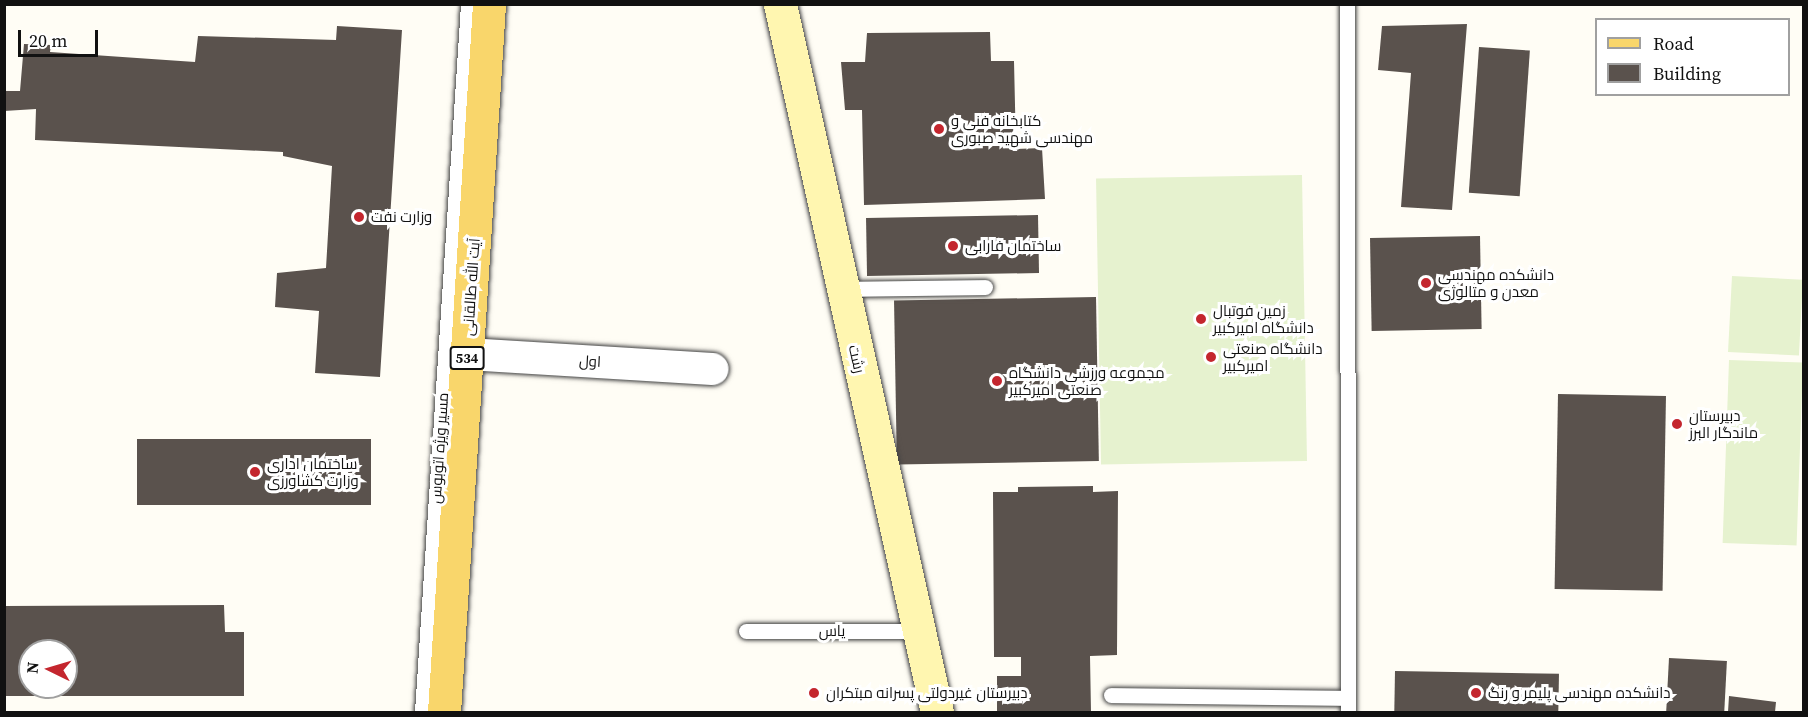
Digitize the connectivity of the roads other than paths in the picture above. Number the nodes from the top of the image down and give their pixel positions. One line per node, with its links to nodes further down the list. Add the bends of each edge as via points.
1 (468, 4): 13 (lane, مسیر ویژه اتوبوس)
2 (489, 4): 7 (main road, آیت الله طالقانی / 534)
3 (780, 4): 6 (street, رشت)
4 (1347, 4): 12 (lane)
5 (985, 287): 6 (lane)
6 (842, 289): 10 (street, رشت)
7 (467, 354): 8 (street, اول); 14 (main road, آیت الله طالقانی / 534)
8 (713, 369)
9 (746, 631): 10 (lane, یاس)
10 (918, 631): 15 (street, رشت)
11 (1111, 695): 12 (lane)
12 (1348, 705)
13 (422, 712)
14 (444, 712)
15 (937, 712)

